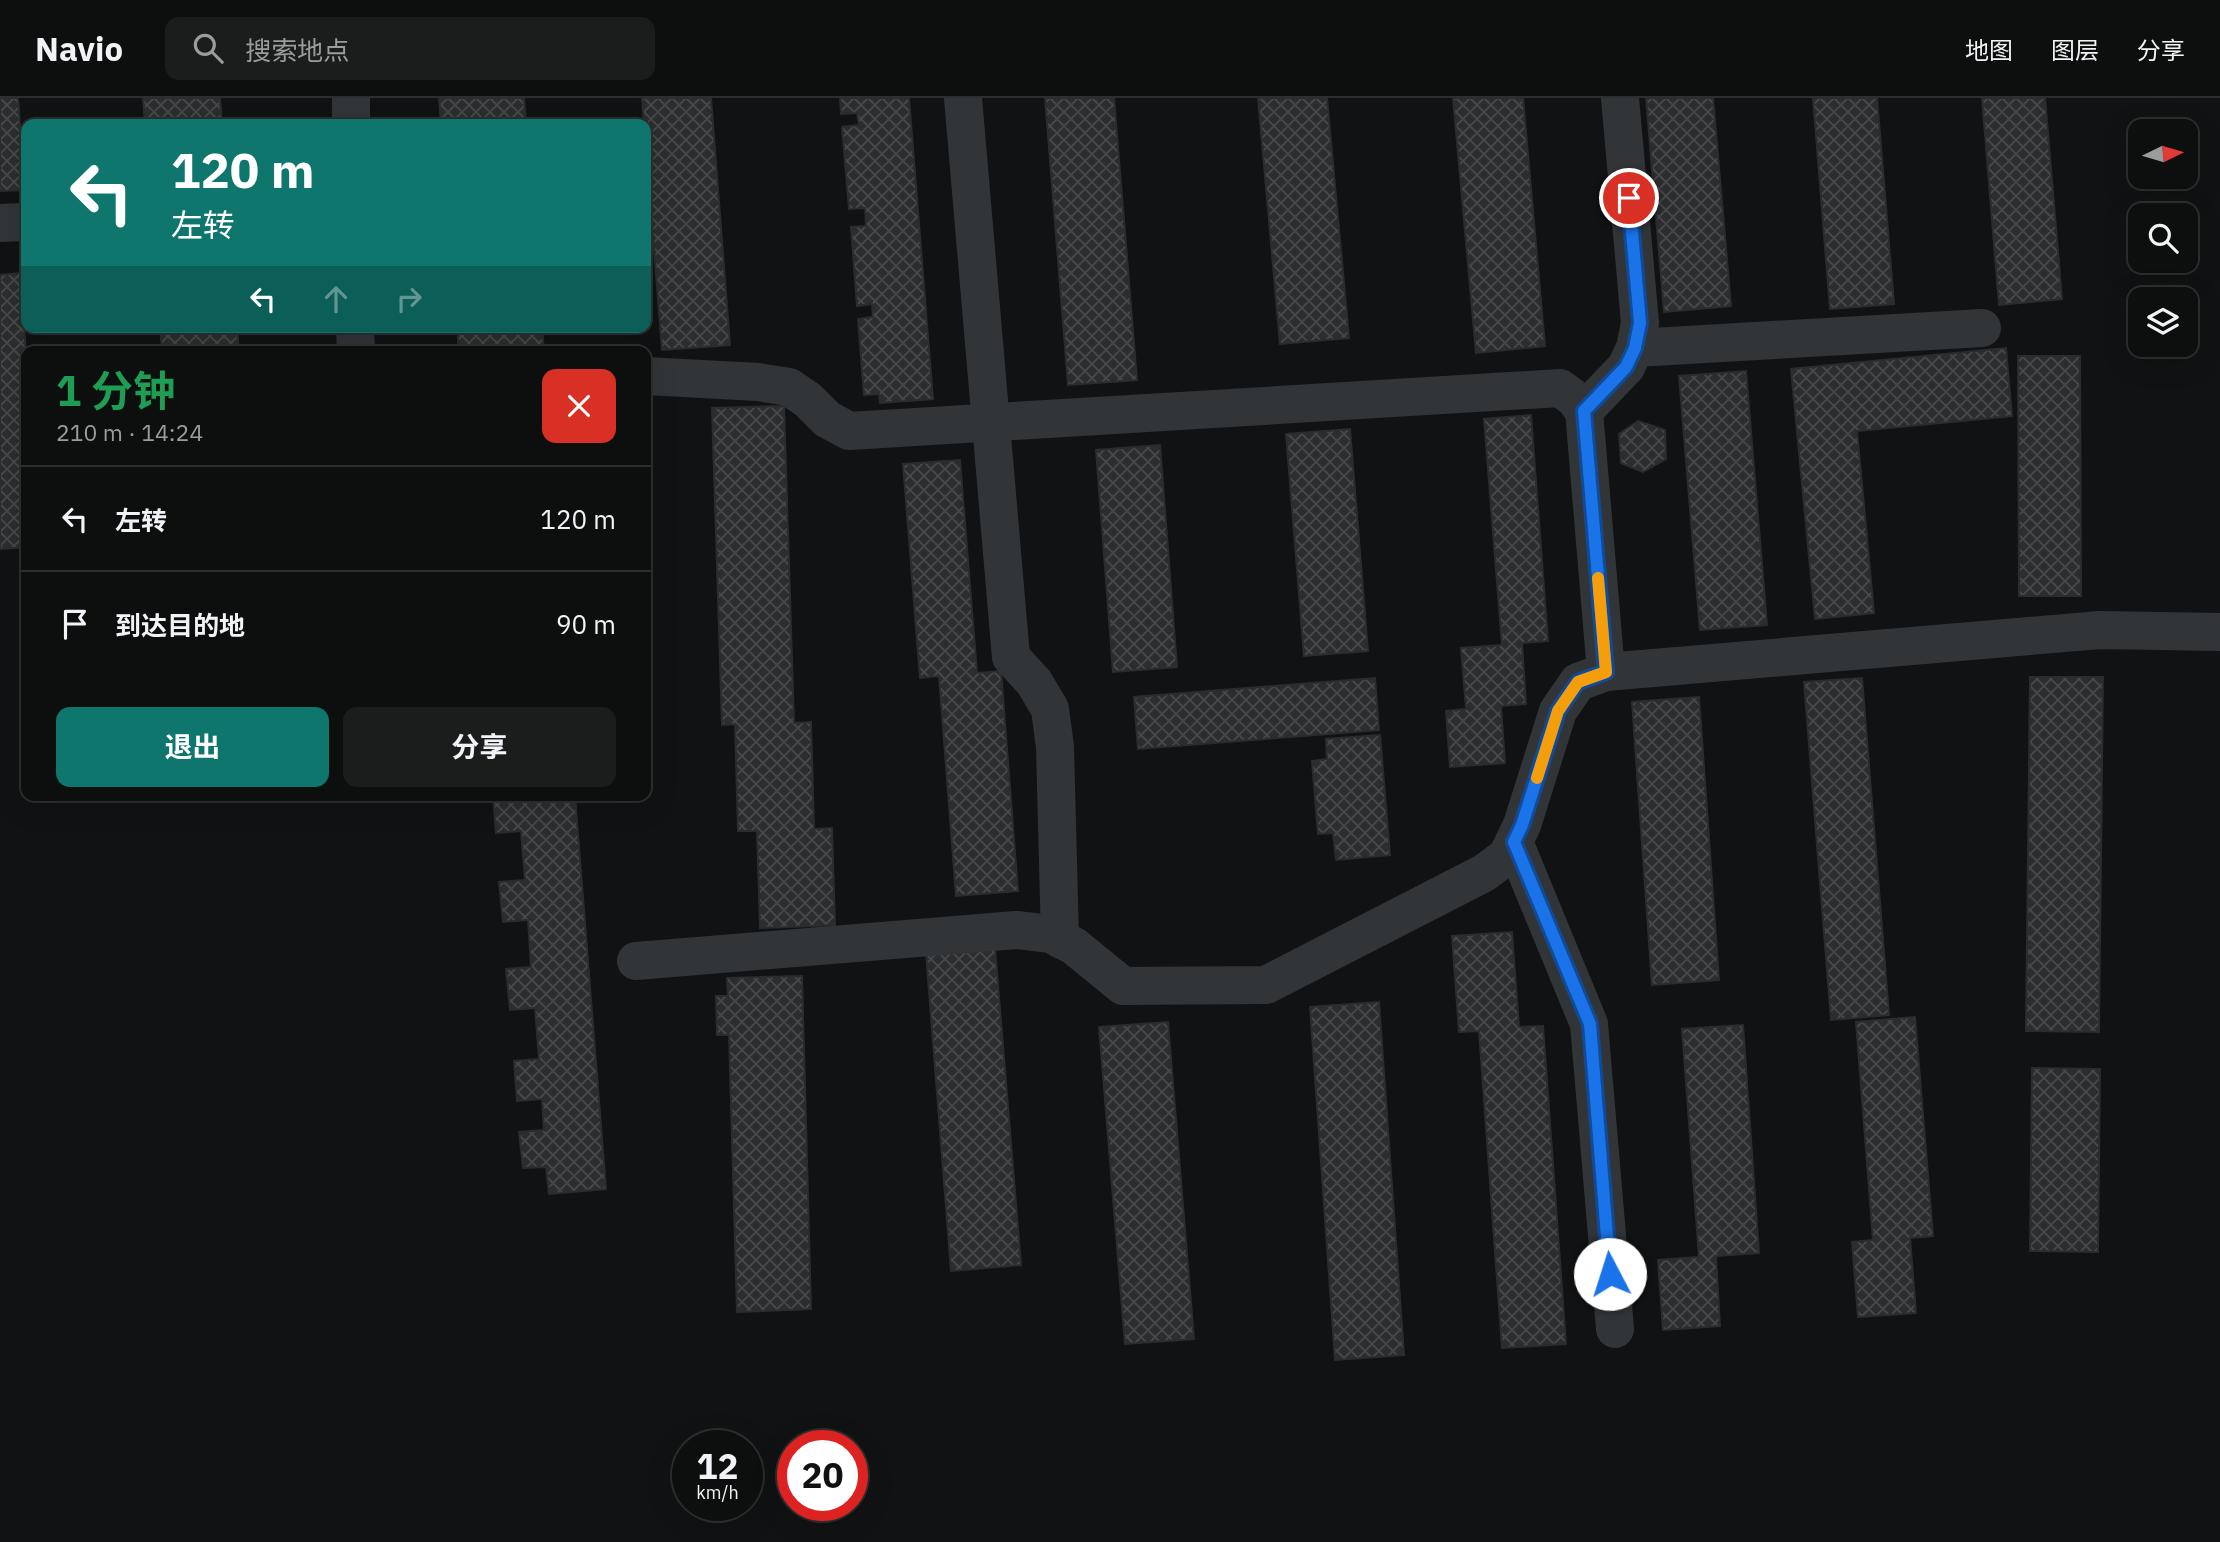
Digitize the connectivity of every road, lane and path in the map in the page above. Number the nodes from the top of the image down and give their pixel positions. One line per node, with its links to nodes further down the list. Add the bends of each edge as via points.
1 (351, 98): 4 (street)
2 (964, 98): 11 (street)
3 (1620, 98): 8 (street, via 1640,323)
4 (351, 119)
5 (21, 222): 6 (street)
6 (0, 223)
7 (1982, 328): 8 (street)
8 (1635, 348): 10 (street, via 1626,367)
9 (651, 376): 11 (street, via 789,387 849,431)
10 (1584, 411): 11 (street, via 1560,388); 13 (street)
11 (991, 422): 15 (street, via 1011,657 1034,681 1050,709)
12 (2220, 632): 13 (street, via 2100,630)
13 (1606, 672): 14 (street, via 1578,682 1558,711)
14 (1514, 842): 15 (street, via 1507,856 1484,873 1266,985 1123,986); 17 (street, via 1590,1024)
15 (1060, 939): 16 (street, via 1016,930)
16 (636, 961)
17 (1615, 1329)

